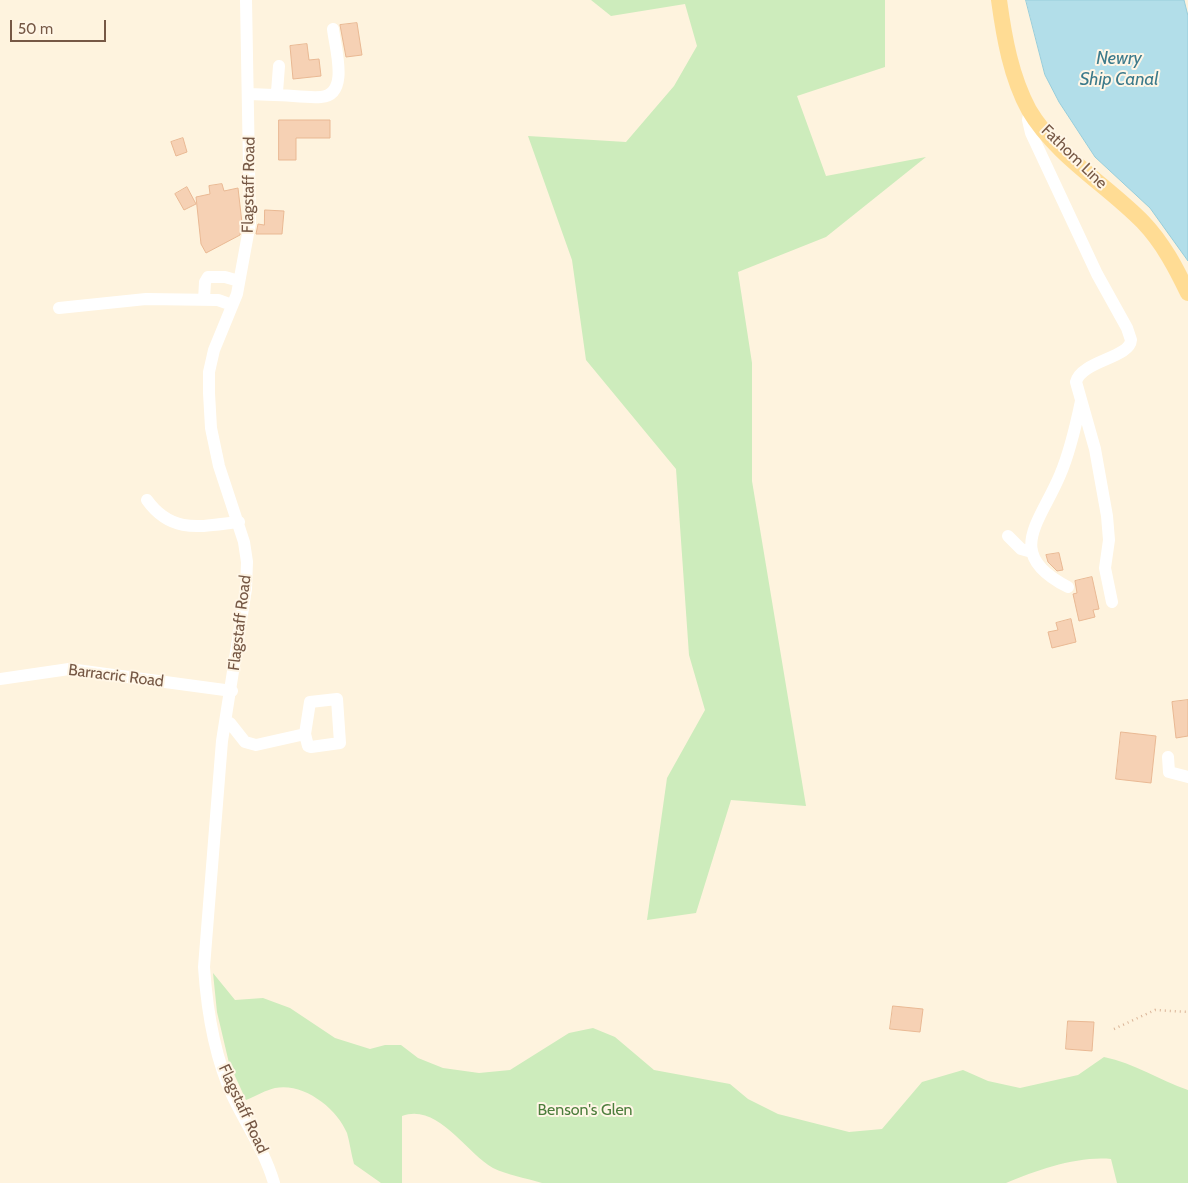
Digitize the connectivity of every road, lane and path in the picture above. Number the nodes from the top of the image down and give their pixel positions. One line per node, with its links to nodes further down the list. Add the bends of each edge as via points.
1 (246, 0): 5 (street, Flagstaff Road)
2 (999, 0): 7 (main road, Fathom Line, via 1009,56)
3 (333, 29): 6 (street, via 339,77 331,94 319,97)
4 (279, 66): 6 (street, via 279,88)
5 (249, 94): 6 (street); 8 (street, Flagstaff Road, via 250,222)
6 (274, 95)
7 (1030, 110): 9 (main road, Fathom Line, via 1058,145 1145,224 1172,261); 13 (street, via 1031,133 1131,340 1127,348 1080,373 1076,382)
8 (240, 282): 10 (street, via 225,277 208,277); 11 (street, Flagstaff Road)
9 (1188, 293)
10 (204, 300): 11 (street); 12 (street, via 146,299)
11 (232, 305): 15 (street, Flagstaff Road, via 214,350 209,393 211,428 219,466)
12 (59, 308)
13 (1082, 399): 17 (street, via 1061,474 1036,524); 19 (street, via 1107,516 1105,568)
14 (148, 500): 15 (street, via 167,521 186,526)
15 (239, 522): 21 (street, Flagstaff Road, via 247,562 246,589)
16 (1008, 536): 17 (street, via 1022,550)
17 (1032, 552): 18 (street, via 1038,567)
18 (1068, 587)
19 (1112, 602)
20 (0, 679): 21 (street, Barracric Road, via 69,669)
21 (232, 690): 22 (street, Flagstaff Road)
22 (226, 721): 23 (street, via 249,745); 28 (street, Flagstaff Road, via 204,967 206,998 222,1072 268,1163)
23 (304, 734)
24 (1168, 757): 25 (street, via 1169,772)
25 (1188, 777)
26 (1188, 1012): 27 (path, via 1155,1010)
27 (1114, 1029)
28 (274, 1183)

